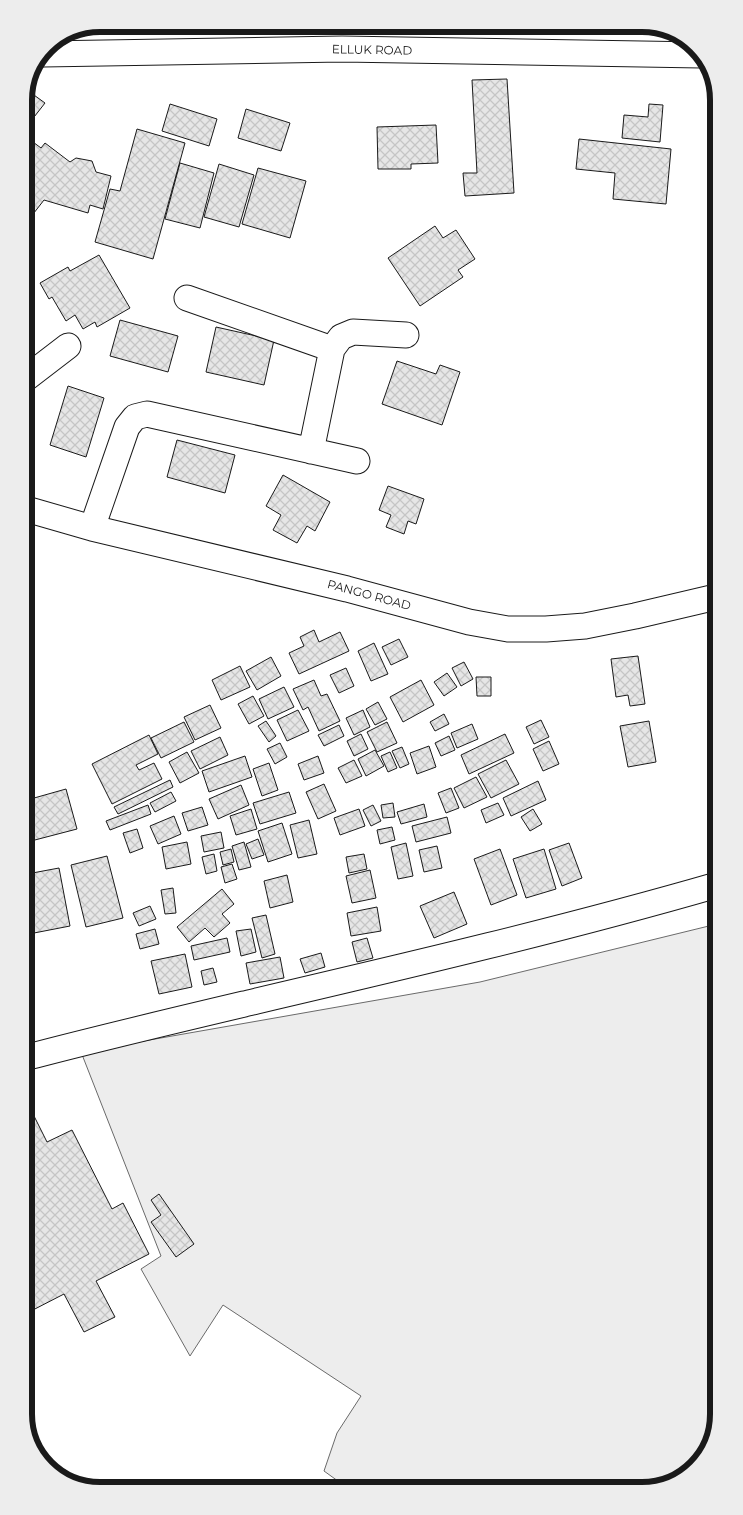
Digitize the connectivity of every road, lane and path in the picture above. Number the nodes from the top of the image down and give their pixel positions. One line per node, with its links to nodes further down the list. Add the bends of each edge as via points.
1 (51, 54): 2 (street, ELLUK ROAD, via 342,50)
2 (694, 56)
3 (187, 298): 6 (street)
4 (406, 335): 6 (street, via 353,332 341,337)
5 (68, 346): 7 (street)
6 (332, 349): 8 (street)
7 (33, 373)
8 (311, 451): 9 (street); 11 (street, via 147,414 134,417 127,427)
9 (357, 461)
10 (33, 511): 11 (street, PANGO ROAD)
11 (92, 528): 12 (street, PANGO ROAD, via 347,589 468,622 508,629 585,626)
12 (710, 597)
13 (710, 886): 14 (street, via 377,973)
14 (33, 1056)

